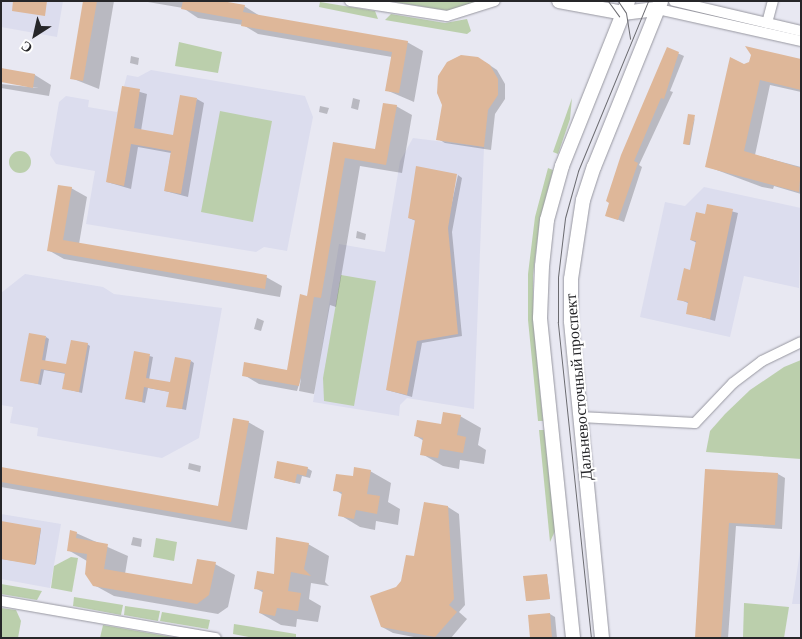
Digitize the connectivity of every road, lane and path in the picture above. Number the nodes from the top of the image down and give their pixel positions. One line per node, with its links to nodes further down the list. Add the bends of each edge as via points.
1 (350, 1): 2 (street, via 447,16)
2 (495, 1)
3 (559, 1): 7 (main road)
4 (674, 1): 8 (street)
5 (773, 1): 8 (street)
6 (656, 4): 7 (main road); 10 (street); 12 (main road, Дальневосточный проспект, via 602,141 583,200 571,279 571,321)
7 (626, 7): 15 (main road, Дальневосточный проспект, via 562,166 547,220 542,266 540,318)
8 (767, 24): 9 (street)
9 (801, 31)
10 (801, 41)
11 (801, 342): 12 (street, via 762,361 733,383 695,423)
12 (580, 417): 16 (main road, Дальневосточный проспект)
13 (1, 601): 14 (street)
14 (216, 638)
15 (573, 638)
16 (602, 638)

